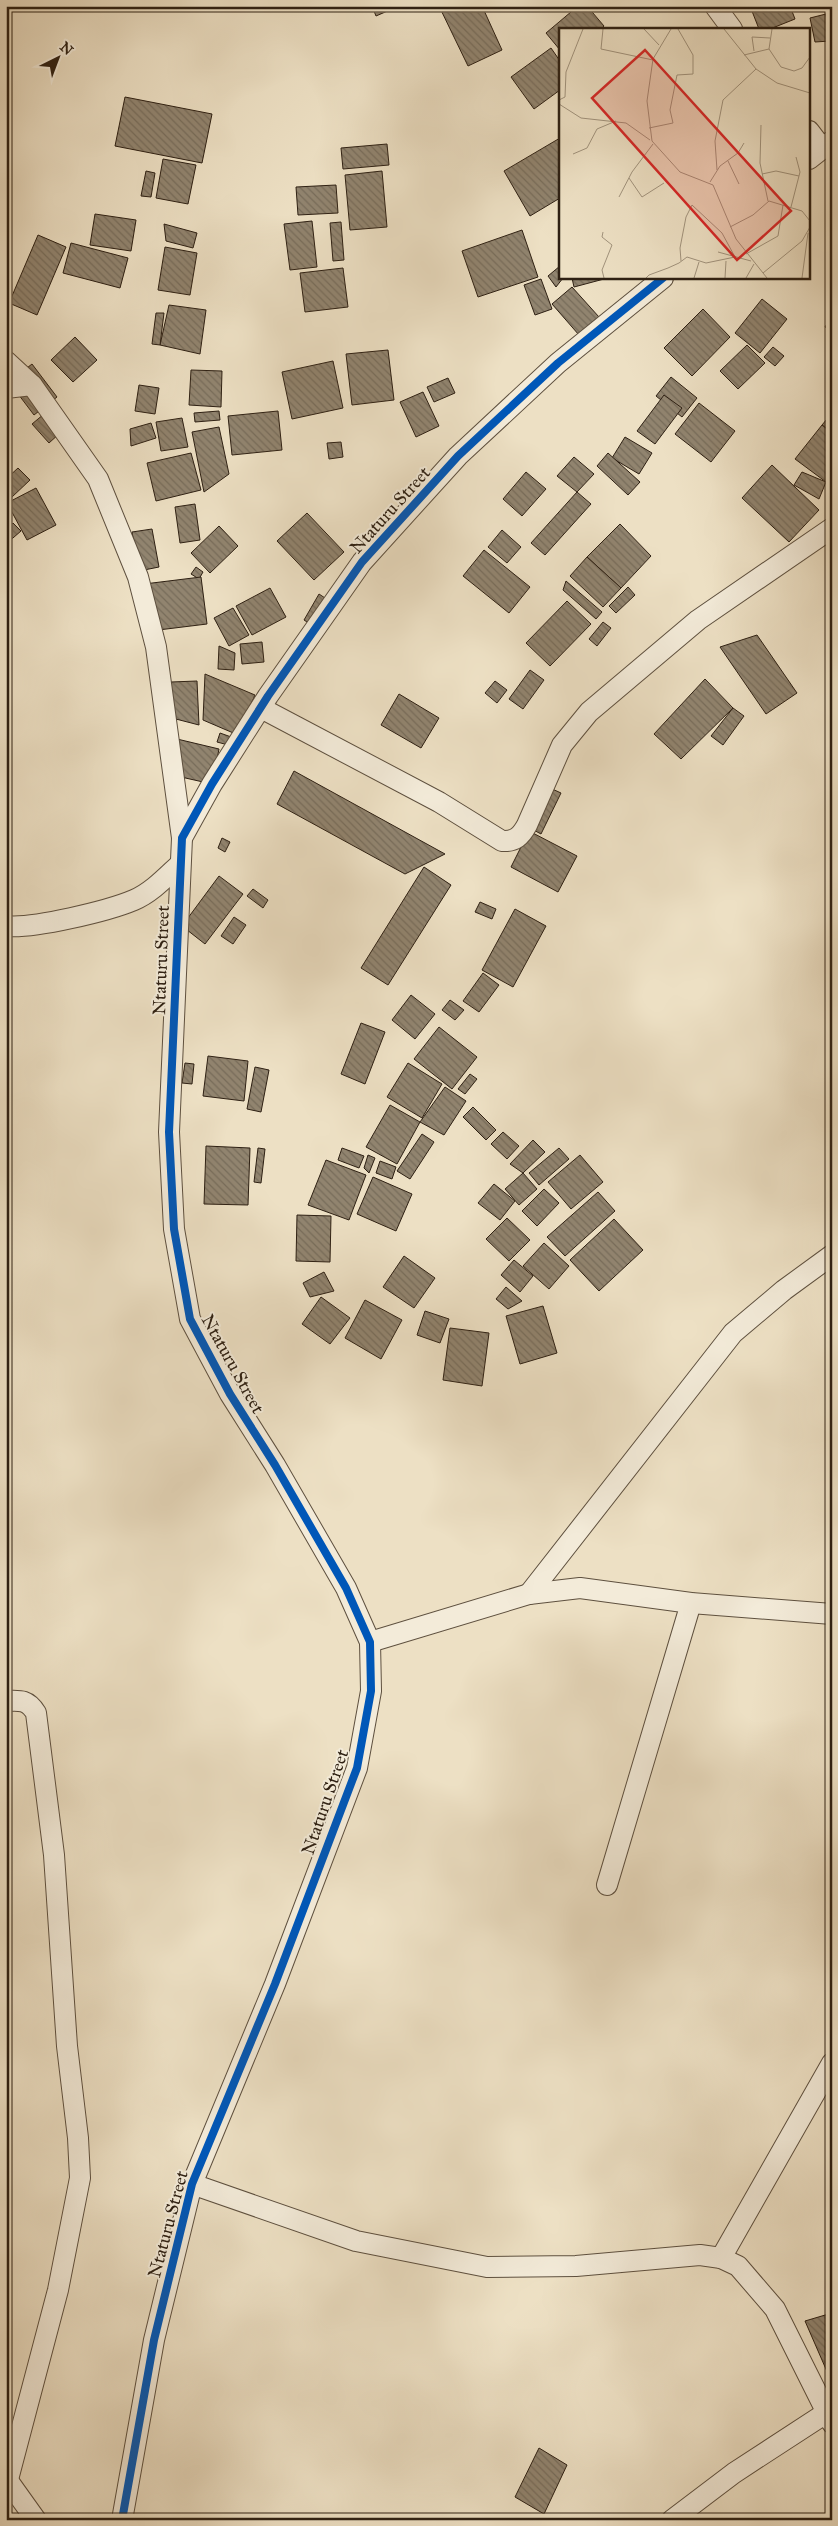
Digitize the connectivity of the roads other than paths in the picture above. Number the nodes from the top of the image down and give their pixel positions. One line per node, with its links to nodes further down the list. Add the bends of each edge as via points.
1 (715, 6): 2 (street)
2 (731, 28)
3 (810, 132): 4 (street)
4 (821, 149)
5 (663, 279): 10 (street, Ntaturu Street, via 558,363 458,456 362,562)
6 (6, 361): 7 (street)
7 (32, 385): 8 (street); 11 (street, via 98,478 138,576 156,647)
8 (6, 388)
9 (832, 528): 10 (street, via 698,620 588,712 562,745 526,825 513,840 502,841 439,802)
10 (261, 708): 11 (street, Ntaturu Street)
11 (182, 838): 12 (street, Ntaturu Street)
12 (179, 865): 13 (street, via 135,900 72,917); 18 (street, Ntaturu Street, via 169,1132 174,1229 190,1319 230,1394 346,1588)
13 (6, 926)
14 (832, 1254): 15 (street, via 734,1333)
15 (529, 1594): 16 (street, via 580,1588); 18 (street)
16 (691, 1603): 17 (street); 20 (street)
17 (832, 1614)
18 (370, 1642): 22 (street, Ntaturu Street, via 370,1691 356,1768 275,1984)
19 (6, 1700): 25 (street, via 21,1700 30,1704 36,1713 54,1855 66,2046 80,2178 58,2290)
20 (608, 1885)
21 (832, 2063): 23 (street)
22 (192, 2184): 23 (street, via 356,2241 487,2268 576,2266 700,2255); 27 (street, Ntaturu Street, via 154,2340)
23 (721, 2258): 24 (street, via 738,2266 775,2309)
24 (829, 2418): 28 (street, via 734,2473)
25 (7, 2482): 26 (street)
26 (36, 2520)
27 (122, 2520)
28 (672, 2520)

